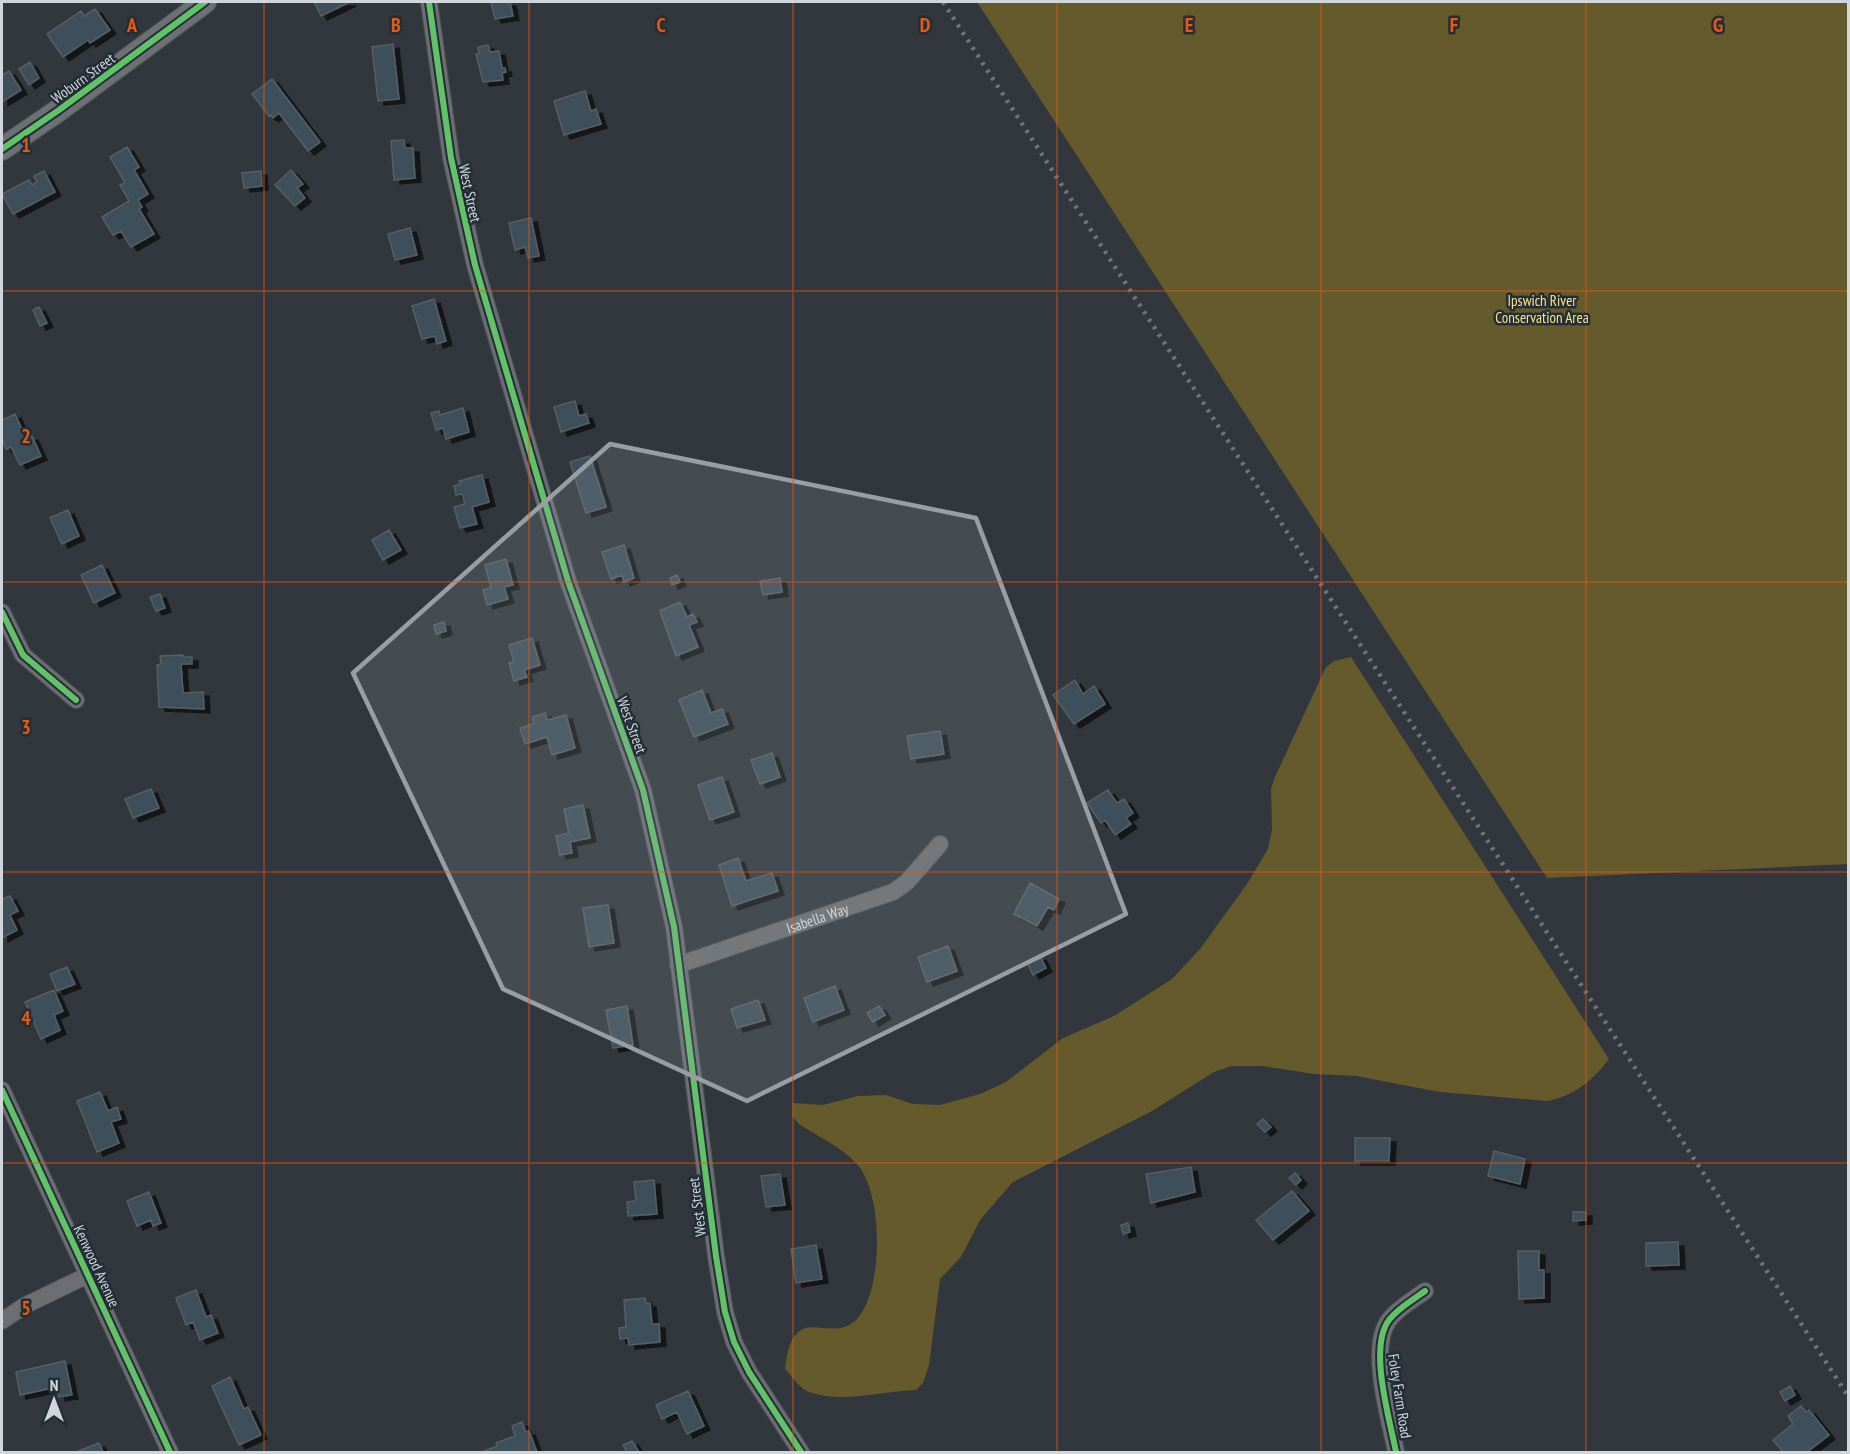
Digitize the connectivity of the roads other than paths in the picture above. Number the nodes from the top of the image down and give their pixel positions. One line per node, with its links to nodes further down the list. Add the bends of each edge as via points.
1 (205, 2): 3 (street, Woburn Street)
2 (429, 2): 7 (street, West Street, via 461,212 568,581 643,790 664,874)
3 (2, 148)
4 (2, 612): 5 (street, via 23,655)
5 (76, 700)
6 (940, 844): 7 (street, Isabella Way, via 907,882 893,892)
7 (678, 964): 13 (street, West Street, via 714,1248 727,1320 749,1372)
8 (2, 1090): 9 (street, Kenwood Avenue)
9 (88, 1275): 11 (street); 12 (street, Kenwood Avenue)
10 (1425, 1291): 14 (street, Foley Farm Road, via 1397,1311 1381,1340 1383,1378)
11 (2, 1321)
12 (170, 1452)
13 (801, 1452)
14 (1396, 1452)

